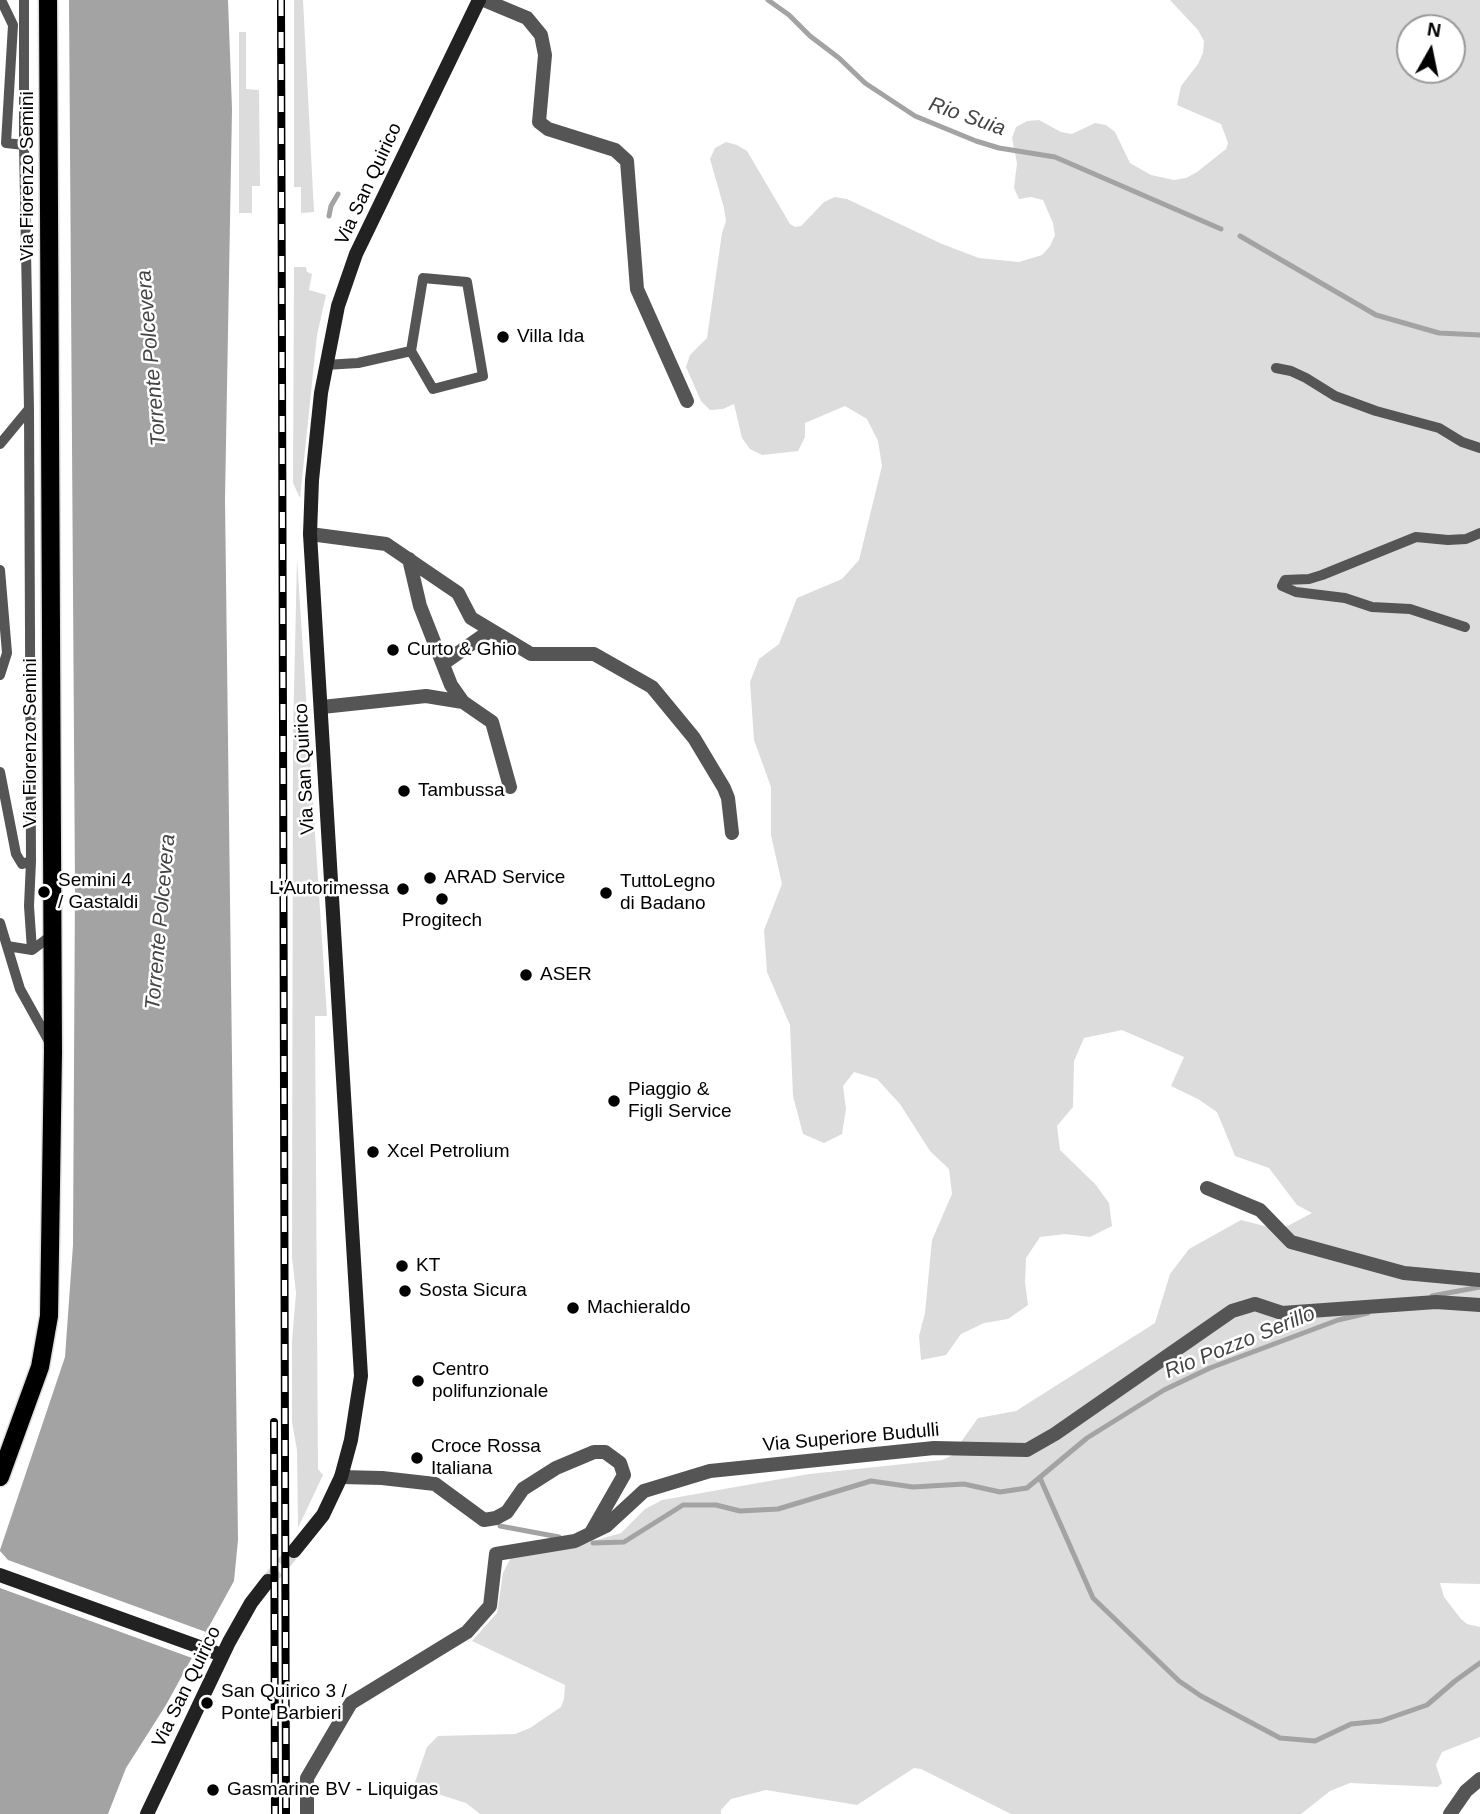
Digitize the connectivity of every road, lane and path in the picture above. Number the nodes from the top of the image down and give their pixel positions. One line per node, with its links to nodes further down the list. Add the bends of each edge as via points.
1 (1, 0): 5 (lane, via 13,24 6,143)
2 (24, 0): 5 (lane)
3 (48, 0): 28 (main road, Via Fiorenzo Semini)
4 (482, 0): 7 (main road, Via San Quirico, via 356,254); 9 (street, Via San Quirico, via 527,18 541,35 545,55 539,122 615,150 627,161 637,289)
5 (24, 145): 10 (lane)
6 (411, 351): 6 (lane, via 423,278 467,282 483,376 433,389); 7 (lane)
7 (325, 365): 14 (main road, Via San Quirico)
8 (1276, 368): 12 (lane, via 1306,378 1335,396 1438,428)
9 (688, 401)
10 (29, 409): 11 (lane); 26 (lane)
11 (0, 444)
12 (1480, 448)
13 (1480, 533): 17 (lane, via 1466,539 1416,537 1310,579 1285,580 1282,586 1372,607 1430,613)
14 (310, 534): 15 (street, via 386,544); 22 (main road, Via San Quirico)
15 (409, 559): 18 (street, via 458,593 471,618); 19 (street, via 420,606)
16 (0, 570): 20 (lane, via 7,653)
17 (1465, 627)
18 (491, 630): 19 (street); 25 (street, via 531,654 594,654 652,687 694,738 724,788)
19 (444, 663): 21 (street)
20 (0, 675)
21 (463, 702): 22 (street, via 426,696); 24 (street, via 492,722)
22 (322, 707): 36 (main road, Via San Quirico, via 360,1347 358,1403)
23 (0, 772): 26 (lane, via 16,854 22,864)
24 (510, 787)
25 (732, 833)
26 (31, 861): 30 (lane)
27 (0, 923): 29 (lane)
28 (52, 935): 30 (lane); 31 (main road, Via Fiorenzo Semini)
29 (7, 946): 30 (lane); 31 (lane, via 20,989)
30 (32, 950)
31 (53, 1051): 35 (main road, Via Fiorenzo Semini, via 46,1342)
32 (1207, 1188): 33 (street, via 1260,1210 1291,1242 1404,1273)
33 (1480, 1280)
34 (1480, 1304): 37 (street, Via Superiore Budulli, via 1436,1302 1282,1312 1255,1304 1231,1311 1027,1450 933,1448 710,1471 644,1490 606,1526)
35 (0, 1477)
36 (341, 1477): 37 (street, via 435,1484 484,1520 507,1512 523,1489 556,1468 605,1452 620,1463 624,1475); 38 (main road, Via San Quirico, via 323,1515)
37 (592, 1531): 45 (street, Via Superiore Budulli, via 575,1541 496,1554 490,1606 467,1632 351,1703 307,1778)
38 (294, 1551)
39 (0, 1575): 41 (main road)
40 (268, 1581): 41 (main road, Via San Quirico)
41 (222, 1655): 44 (main road, Via San Quirico)
42 (1480, 1779): 43 (street)
43 (1466, 1791): 46 (street); 47 (street)
44 (147, 1814)
45 (307, 1814)
46 (1450, 1814)
47 (1464, 1814)

